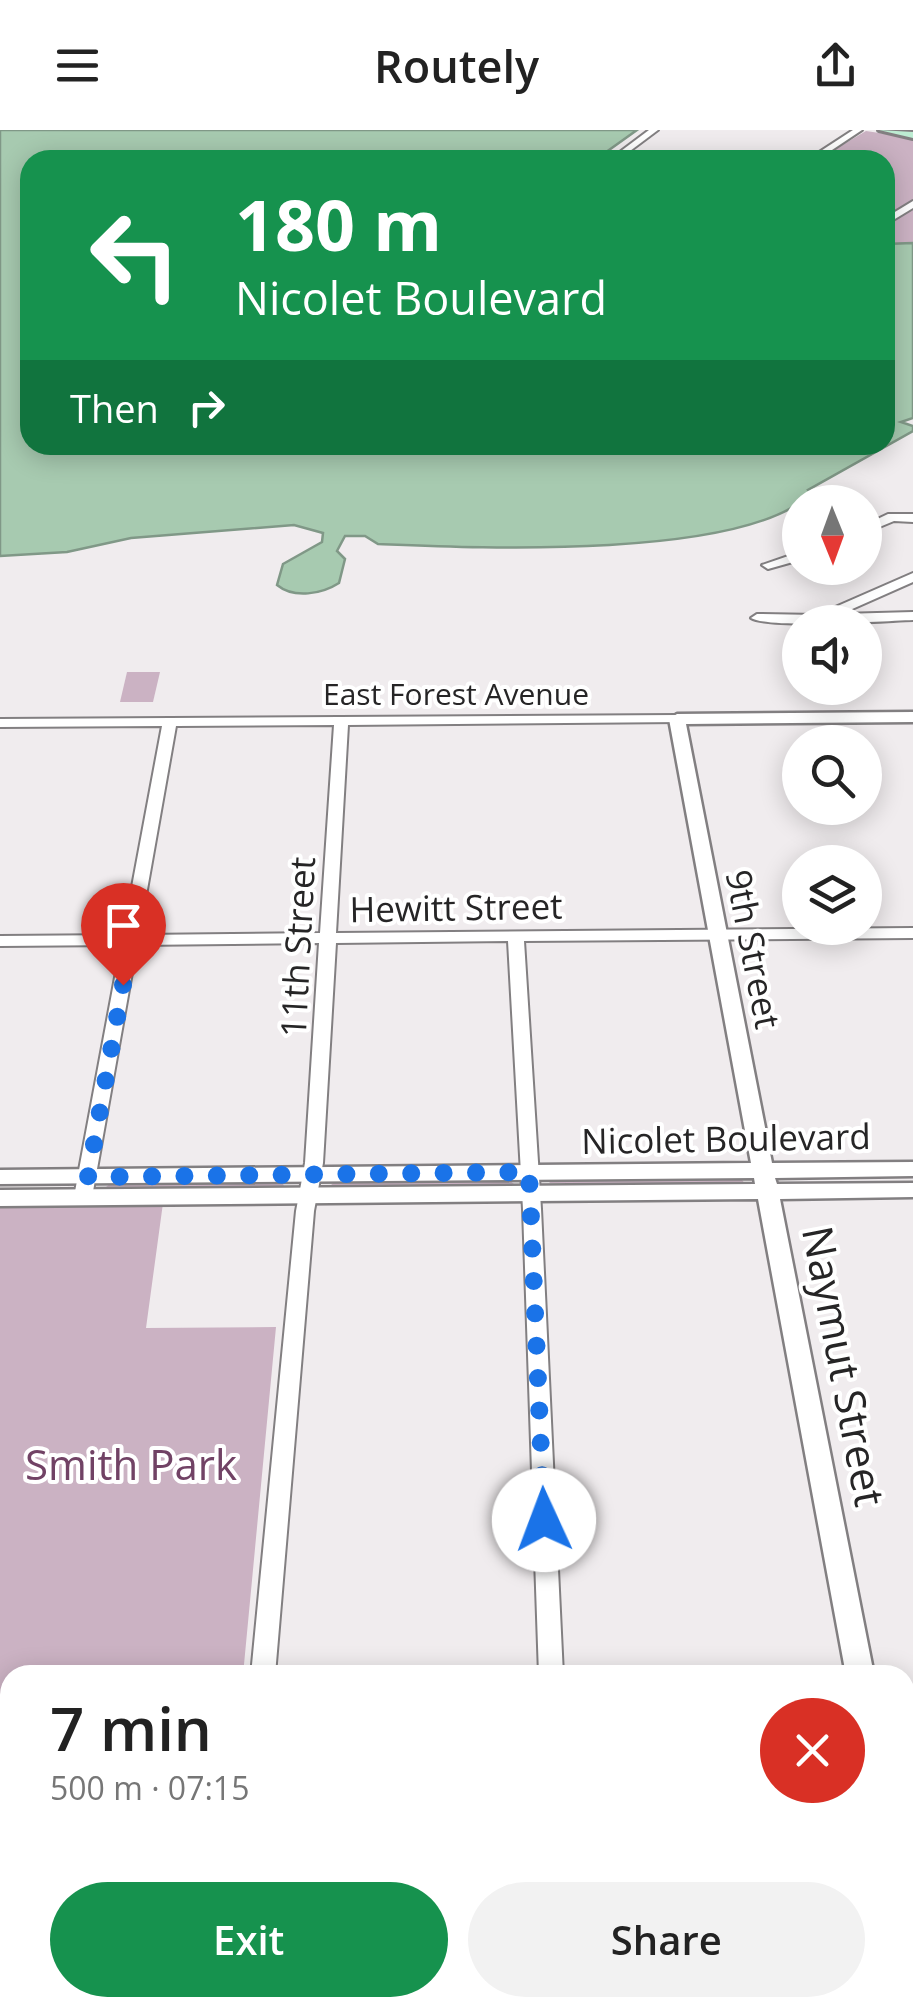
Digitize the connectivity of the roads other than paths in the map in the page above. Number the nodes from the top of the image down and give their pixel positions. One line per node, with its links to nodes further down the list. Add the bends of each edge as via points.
1 (654, 130): 5 (street)
2 (858, 130): 6 (street)
3 (884, 130): 4 (main road)
4 (913, 135)
5 (627, 150)
6 (827, 150)
7 (913, 518): 8 (street)
8 (882, 521)
9 (782, 560): 10 (street)
10 (768, 564)
11 (907, 580): 12 (street); 13 (street)
12 (849, 605)
13 (913, 614): 14 (street)
14 (882, 615)
15 (757, 618): 16 (street)
16 (782, 618)
17 (913, 717): 18 (street, East Forest Avenue)
18 (677, 719): 19 (street, East Forest Avenue); 23 (street, 9th Street)
19 (340, 721): 20 (street, East Forest Avenue); 25 (street, 11th Street)
20 (170, 722): 21 (street, East Forest Avenue); 26 (street)
21 (0, 723)
22 (913, 933): 23 (street, Hewitt Street)
23 (718, 935): 24 (street, Hewitt Street); 30 (street, 9th Street)
24 (516, 936): 25 (street, Hewitt Street); 31 (street)
25 (327, 939): 26 (street, Hewitt Street); 32 (street, 11th Street)
26 (131, 940): 27 (street, Hewitt Street); 33 (street)
27 (0, 941)
28 (913, 1169): 30 (street, Nicolet Boulevard)
29 (0, 1178): 33 (street, Nicolet Boulevard)
30 (766, 1180): 31 (street, Nicolet Boulevard); 34 (street, Nicolet Boulevard); 38 (street, Naymut Street)
31 (530, 1183): 32 (street, Nicolet Boulevard); 37 (street)
32 (309, 1186): 33 (street, Nicolet Boulevard); 36 (street, 11th Street)
33 (85, 1187): 35 (street, Nicolet Boulevard)
34 (913, 1190)
35 (0, 1198)
36 (265, 1665)
37 (551, 1665)
38 (858, 1665)

